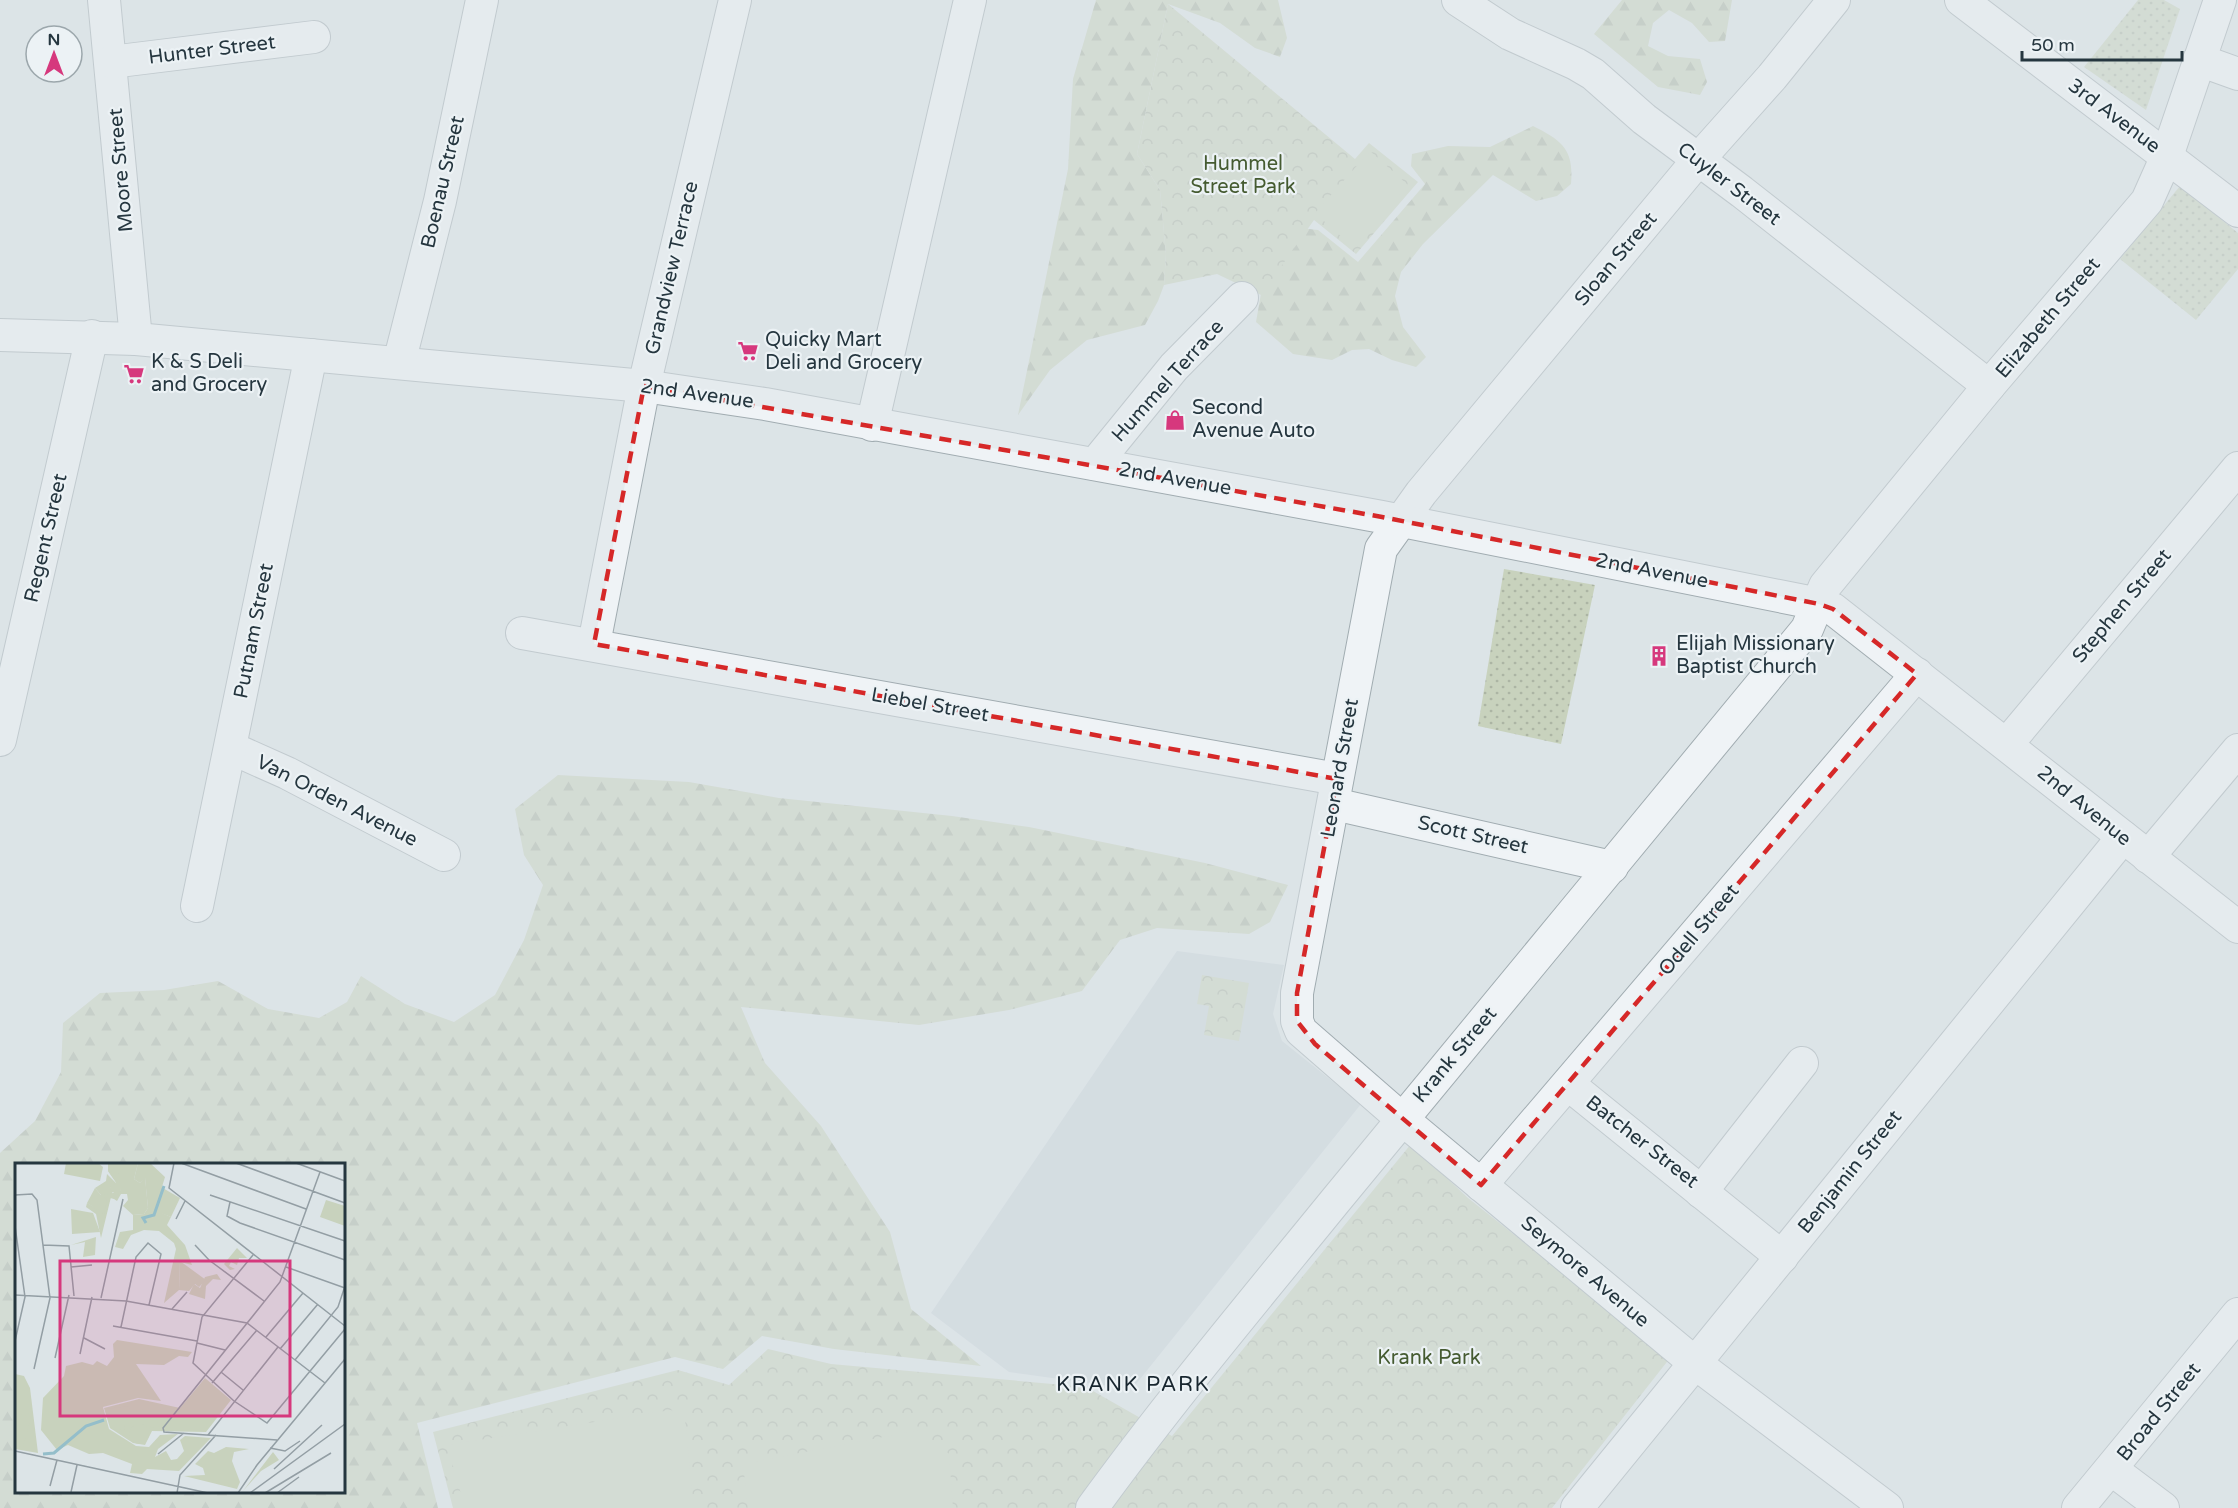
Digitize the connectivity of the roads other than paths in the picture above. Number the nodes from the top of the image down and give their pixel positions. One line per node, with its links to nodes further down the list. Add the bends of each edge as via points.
1 (104, 0): 11 (street, Moore Street)
2 (482, 0): 21 (street, Boenau Street, via 440,201)
3 (735, 0): 22 (street, Grandview Terrace)
4 (970, 0): 24 (street)
5 (1458, 0): 14 (street, Cuyler Street, via 1510,34 1593,74)
6 (1834, 0): 14 (street, Sloan Street)
7 (1961, 0): 13 (street, 3rd Avenue)
8 (2220, 0): 10 (street, Elizabeth Street)
9 (314, 38): 11 (street, Hunter Street)
10 (2199, 60): 12 (street); 13 (street, Elizabeth Street)
11 (111, 62): 19 (street, Moore Street)
12 (2238, 74)
13 (2167, 156): 15 (street, 3rd Avenue); 23 (street, Elizabeth Street, via 2147,201)
14 (1698, 160): 23 (street, Cuyler Street); 27 (street, Sloan Street)
15 (2238, 211)
16 (1242, 298): 25 (street, Hummel Terrace, via 1174,367)
17 (0, 335): 18 (street, 2nd Avenue)
18 (92, 336): 19 (street, 2nd Avenue); 32 (street, Regent Street)
19 (136, 339): 20 (street, 2nd Avenue)
20 (310, 355): 21 (street, 2nd Avenue); 34 (street, Putnam Street)
21 (399, 363): 22 (street, 2nd Avenue)
22 (644, 386): 24 (street, 2nd Avenue); 30 (street, Grandview Terrace)
23 (1989, 386): 28 (street, Elizabeth Street, via 1825,586)
24 (872, 425): 25 (street, 2nd Avenue)
25 (1095, 464): 27 (street, 2nd Avenue)
26 (2238, 468): 33 (street, Stephen Street)
27 (1400, 521): 28 (street, 2nd Avenue); 36 (street, Leonard Street, via 1381,549)
28 (1819, 604): 31 (street, 2nd Avenue, via 1833,609); 40 (street, Krank Street, via 1807,629)
29 (522, 633): 30 (street, Liebel Street)
30 (594, 644): 36 (street, Liebel Street)
31 (1917, 674): 33 (street, 2nd Avenue); 45 (street, Odell Street)
32 (0, 740)
33 (2007, 744): 37 (street, 2nd Avenue)
34 (231, 748): 38 (street, Van Orden Avenue, via 286,772); 41 (street, Putnam Street)
35 (2238, 750): 39 (street)
36 (1336, 791): 40 (street, Scott Street); 43 (street, Leonard Street, via 1297,993)
37 (2123, 837): 39 (street, 2nd Avenue); 49 (street, Benjamin Street)
38 (444, 855)
39 (2148, 857): 42 (street, 2nd Avenue)
40 (1612, 867): 46 (street, Krank Street)
41 (197, 906)
42 (2238, 927)
43 (1297, 1021): 46 (street, Seymore Avenue, via 1300,1031)
44 (1802, 1063): 48 (street, Batcher Street)
45 (1568, 1084): 47 (street, Odell Street); 48 (street, Batcher Street)
46 (1402, 1119): 47 (street, Seymore Avenue); 53 (street, Krank Street, via 1146,1432)
47 (1481, 1185): 51 (street, Seymore Avenue)
48 (1701, 1191): 49 (street)
49 (1782, 1257): 51 (street, Benjamin Street)
50 (2238, 1314): 52 (street, Broad Street)
51 (1695, 1363): 54 (street, Benjamin Street); 55 (street, Seymore Avenue)
52 (2112, 1469): 56 (street, Broad Street); 57 (street)
53 (1092, 1508)
54 (1577, 1508)
55 (1887, 1508)
56 (2078, 1508)
57 (2163, 1508)

